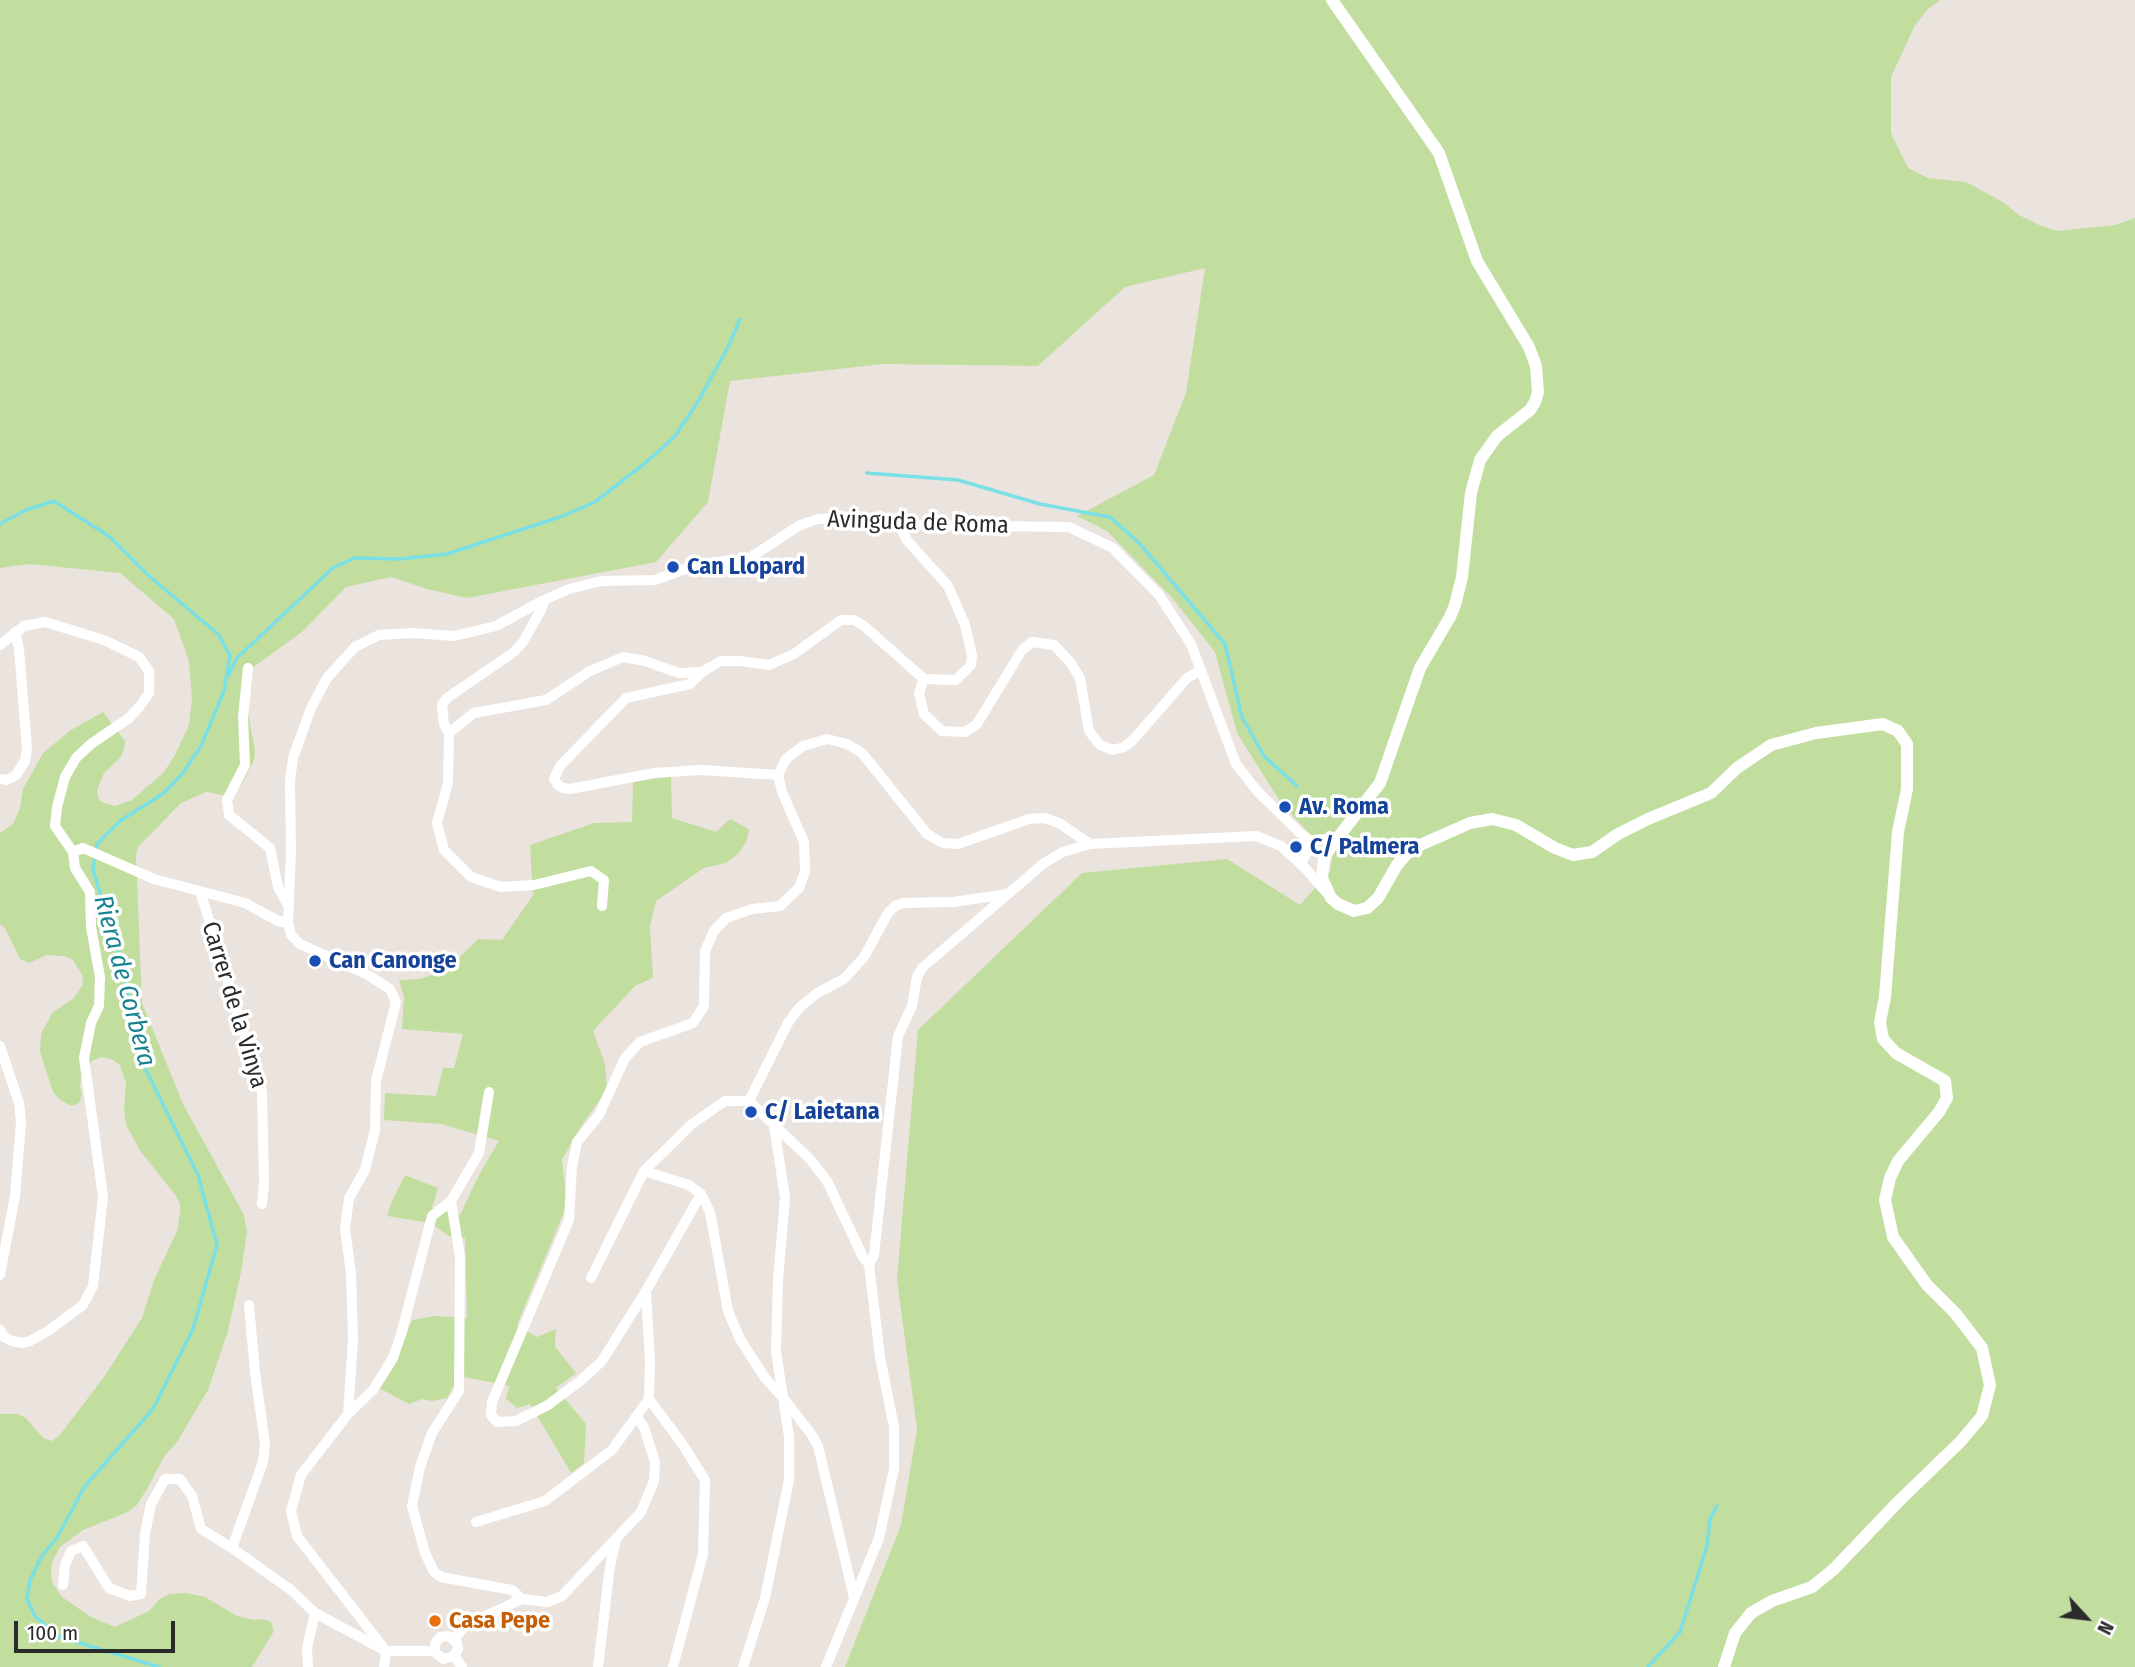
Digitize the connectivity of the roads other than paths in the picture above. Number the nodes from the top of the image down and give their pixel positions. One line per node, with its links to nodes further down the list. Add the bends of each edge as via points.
1 (1332, 0): 13 (street, via 1439,153 1477,261 1529,346 1538,392 1530,410 1497,436 1480,460 1462,578 1451,617 1420,668 1380,783)
2 (900, 525): 3 (street, Avinguda de Roma, via 818,519 800,525 748,559 697,566 654,580 602,581); 7 (street, Avinguda de Roma, via 1069,527 1081,532 1113,548 1159,595 1191,644); 9 (street, via 906,539 948,586 972,654 971,665 956,680)
3 (544, 600): 10 (street, via 514,652 447,698 442,705); 22 (street, Avinguda de Roma, via 496,626 454,636 379,635 355,648 327,678 293,758)
4 (15, 632): 5 (street); 12 (street, via 27,748 16,775); 16 (street, via 45,622 104,640 139,657 149,671 149,693 141,706 91,744 65,776 55,826)
5 (0, 645)
6 (248, 668): 22 (street, via 245,765 228,800 229,815 270,849 278,887)
7 (1201, 670): 9 (street, via 1187,678 1133,740 1113,750 1093,739 1080,678 1054,645 1031,642 1022,650 977,724 965,732 942,731 924,714 919,693); 14 (street, Avinguda de Roma, via 1236,764)
8 (702, 672): 9 (street, via 721,661 769,666 841,620 854,620); 10 (street, via 679,673 623,657 590,671 546,700 474,713); 11 (street, via 690,684 626,698 560,766 554,779 558,785 570,789 654,772)
9 (923, 679)
10 (449, 733): 23 (street, via 448,783 437,823 444,850 471,877 501,887 534,886 591,871 604,880)
11 (779, 775): 15 (street, via 786,759 803,746 827,739 862,753 927,834 943,843 958,844 1029,819 1045,818); 36 (street, via 804,842 805,872 799,888 780,906 726,918 705,951 704,1006 693,1023 640,1042 625,1058 598,1115 577,1142 569,1220 492,1402 491,1415 497,1422 516,1421 580,1381 602,1361)
12 (0, 779)
13 (1338, 838): 14 (street); 17 (street)
14 (1305, 841): 17 (street, Avinguda de Roma, via 1321,852); 18 (street)
15 (1090, 844): 18 (street, via 1256,836 1273,841); 20 (street, via 1053,857)
16 (78, 850): 19 (street, via 154,880); 38 (street, via 75,869 90,892 100,977 99,1006 83,1058 103,1197 93,1286 83,1305 30,1340 12,1341)
17 (1324, 861): 18 (street, via 1316,869); 21 (street, via 1322,878)
18 (1302, 865): 21 (street)
19 (200, 891): 24 (street, via 245,903); 32 (street, Carrer de la Vinya, via 262,1092)
20 (1008, 894): 27 (street, via 895,906 845,979 799,1008); 33 (street, via 929,961 917,977 912,1006 898,1036 874,1255)
21 (1331, 898): 61 (street, via 1354,911 1367,908 1411,849 1470,822 1492,818 1516,825 1573,855 1592,852 1648,819 1711,793 1771,745 1816,733 1883,724 1898,731 1907,744 1908,789 1898,832 1880,1022 1883,1039 1896,1053 1944,1081 1947,1098 1898,1161 1885,1200 1893,1237 1982,1348 1990,1385 1982,1416 1961,1441 1834,1569 1812,1587 1751,1613 1735,1633)
22 (288, 906): 24 (street, Avinguda de Roma)
23 (602, 906)
24 (288, 923): 41 (street, via 300,944 368,975 390,989 396,1002 376,1081 375,1130 365,1170 349,1198 345,1229 353,1340)
25 (0, 1046): 34 (street, via 19,1103 21,1132)
26 (489, 1092): 31 (street, via 479,1153)
27 (749, 1101): 28 (street); 29 (street, via 725,1101 692,1124)
28 (774, 1125): 33 (street, via 827,1181); 40 (street, via 785,1198 776,1351)
29 (644, 1171): 30 (street, via 689,1185); 35 (street)
30 (701, 1194): 36 (street); 40 (street, via 710,1212 728,1311 740,1339)
31 (452, 1201): 41 (street, via 432,1216 393,1358 373,1390); 48 (street, via 460,1257 459,1391 432,1433 412,1506 434,1572 512,1590)
32 (262, 1204)
33 (869, 1264): 47 (street, via 896,1454 878,1538)
34 (0, 1275)
35 (590, 1278)
36 (646, 1291): 39 (street)
37 (249, 1305): 45 (street, via 265,1444 263,1462)
38 (0, 1330)
39 (649, 1399): 42 (street); 58 (street, via 705,1480 703,1555)
40 (784, 1399): 47 (street, via 818,1446); 59 (street, via 789,1480 765,1598)
41 (348, 1414): 51 (street, via 301,1475 291,1511 297,1536)
42 (636, 1416): 43 (street, via 612,1450 545,1500); 44 (street, via 651,1444 654,1481 640,1512)
43 (476, 1522)
44 (617, 1536): 48 (street, via 562,1596 547,1602); 57 (street)
45 (232, 1548): 46 (street, via 201,1529 192,1496 180,1479 165,1479 151,1504 141,1594 130,1596 109,1588 83,1546 71,1551); 49 (street)
46 (63, 1586)
47 (854, 1598): 60 (street)
48 (522, 1599): 50 (street, via 466,1625)
49 (315, 1613): 51 (street); 54 (street)
50 (454, 1639): 52 (street, via 440,1637); 53 (street, via 458,1649)
51 (386, 1651): 52 (street); 55 (street)
52 (435, 1651): 53 (street, via 443,1659)
53 (454, 1656): 56 (street)
54 (308, 1667)
55 (384, 1667)
56 (462, 1667)
57 (598, 1667)
58 (673, 1667)
59 (743, 1667)
60 (826, 1667)
61 (1724, 1667)

